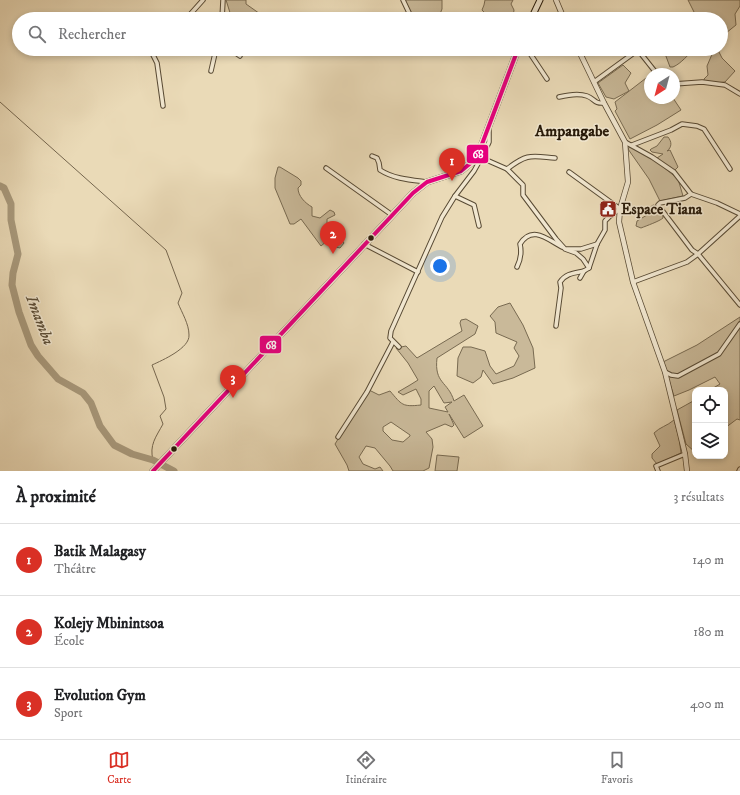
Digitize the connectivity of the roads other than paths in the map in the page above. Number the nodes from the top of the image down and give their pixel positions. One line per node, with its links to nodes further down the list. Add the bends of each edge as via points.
1 (203, 0): 6 (street)
2 (224, 0): 7 (street)
3 (403, 0): 8 (street)
4 (540, 0): 9 (main road)
5 (556, 0): 10 (street)
6 (192, 12)
7 (223, 12)
8 (409, 12)
9 (534, 12)
10 (561, 12)
11 (153, 56): 26 (street)
12 (214, 56): 19 (street)
13 (515, 56): 27 (main road)
14 (532, 56): 20 (street)
15 (581, 56): 21 (street)
16 (630, 56): 21 (street)
17 (643, 56): 18 (street)
18 (653, 68)
19 (211, 71)
20 (547, 79)
21 (594, 82): 25 (street)
22 (680, 84): 23 (street, via 702,82 725,85)
23 (740, 94)
24 (558, 97): 25 (street, via 583,95 597,103)
25 (604, 103): 28 (street)
26 (163, 106)
27 (489, 126): 31 (street, via 489,142); 37 (main road, via 479,152 472,162 457,173)
28 (625, 142): 29 (street); 40 (street, via 628,182)
29 (632, 145): 35 (street, via 682,124 697,126 704,129); 38 (street, via 674,172)
30 (372, 156): 37 (street, via 377,158 380,170 388,174)
31 (482, 158): 34 (street); 39 (street)
32 (555, 158): 34 (street, via 529,156)
33 (326, 168): 41 (street)
34 (507, 169): 46 (street, via 523,185 523,195)
35 (730, 169)
36 (569, 172): 40 (street)
37 (427, 182): 41 (main road)
38 (691, 194): 42 (street); 47 (street, via 684,198 660,202 658,205 692,250)
39 (455, 196): 43 (street, via 474,205); 51 (street, via 442,217)
40 (620, 209): 45 (street, via 605,221 605,230); 53 (street, via 619,222)
41 (392, 215): 44 (main road)
42 (740, 215): 47 (street)
43 (479, 226)
44 (364, 244): 51 (street); 62 (main road)
45 (597, 244): 46 (street, via 581,249); 49 (street)
46 (565, 249): 48 (street, via 530,234 520,244 521,260); 49 (street, via 576,253)
47 (698, 254): 53 (street, via 687,262); 54 (street)
48 (517, 267)
49 (589, 268): 50 (street)
50 (584, 271): 52 (street); 56 (street, via 569,274 560,282)
51 (418, 272): 57 (street, via 391,331 390,338)
52 (580, 278)
53 (633, 282): 59 (street)
54 (740, 305)
55 (740, 324): 59 (street, via 719,354 678,376 671,376)
56 (556, 326)
57 (393, 342): 58 (street); 60 (street, via 367,392)
58 (399, 347)
59 (665, 372): 61 (street)
60 (338, 437)
61 (685, 454): 63 (street, via 656,466); 64 (street)
62 (153, 471)
63 (658, 471)
64 (687, 471)

